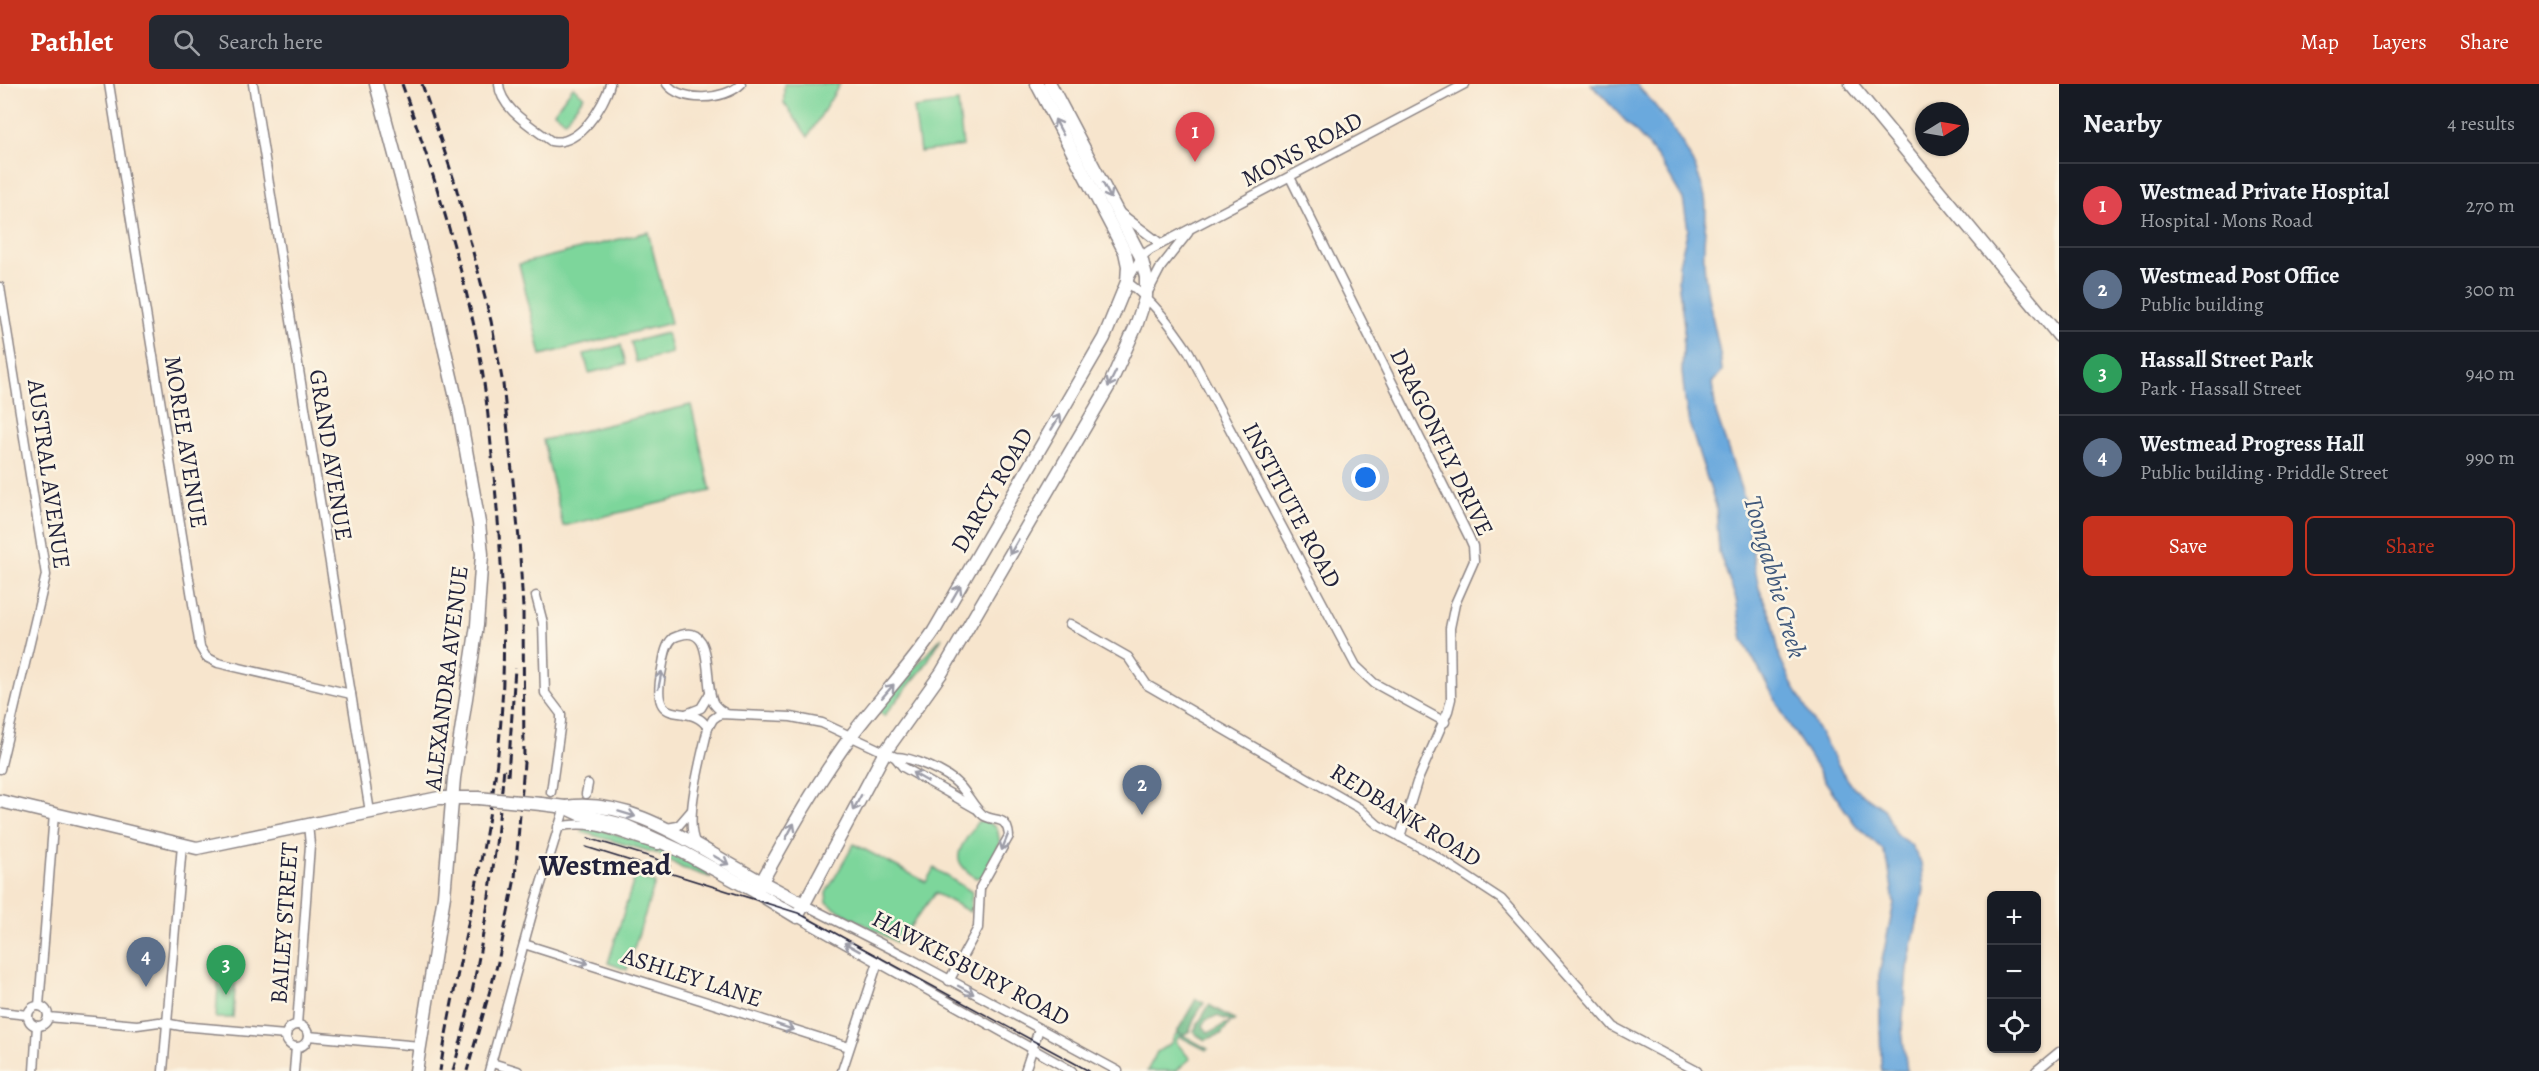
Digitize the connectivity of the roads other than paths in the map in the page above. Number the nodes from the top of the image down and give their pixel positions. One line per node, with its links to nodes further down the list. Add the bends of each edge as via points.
1 (109, 84): 28 (street, MOREE AVENUE, via 200,647 206,657 218,663)
2 (246, 84): 13 (street, GRAND AVENUE)
3 (253, 84): 13 (street, GRAND AVENUE)
4 (376, 84): 39 (street, ALEXANDRA AVENUE, via 442,338 479,523 481,584)
5 (499, 84): 6 (street, via 505,104 551,141 560,142 584,127)
6 (610, 84)
7 (667, 84): 8 (street, via 688,98 728,92)
8 (741, 84)
9 (1037, 84): 15 (street, DARCY ROAD, one-way to 9)
10 (1050, 84): 14 (street, DARCY ROAD)
11 (1465, 84): 16 (street, MONS ROAD)
12 (1851, 84): 24 (street)
13 (255, 105): 28 (street, GRAND AVENUE)
14 (1072, 126): 15 (street, via 1085,162); 17 (street, DARCY ROAD, one-way to 17)
15 (1085, 177): 21 (street, DARCY ROAD, via 1125,252)
16 (1290, 177): 18 (street, MONS ROAD); 31 (street, DRAGONFLY DRIVE, via 1473,546 1474,561 1452,615 1450,699)
17 (1117, 211): 19 (street); 20 (street, DARCY ROAD)
18 (1190, 231): 19 (street, MONS ROAD); 23 (street, MONS ROAD, via 1161,267)
19 (1161, 244): 20 (street, MONS ROAD)
20 (1142, 257): 21 (street, MONS ROAD); 23 (street, DARCY ROAD)
21 (1127, 282): 23 (street, INSTITUTE ROAD); 33 (street, DARCY ROAD, one-way to 21, via 934,631 1104,338)
22 (0, 287): 35 (street, AUSTRAL AVENUE, via 46,575)
23 (1146, 296): 31 (street, INSTITUTE ROAD, via 1189,352 1356,666 1374,683); 34 (street, DARCY ROAD, one-way to 34, via 1125,352 1093,416)
24 (2059, 336)
25 (536, 596): 37 (street, via 543,623 545,693 561,714)
26 (1070, 624): 49 (street, REDBANK ROAD, via 1128,657 1147,685 1359,808)
27 (710, 692): 29 (street, via 714,704); 30 (street, via 701,708); 30 (street, one-way to 27, via 664,707 658,694 667,647 673,638 689,635 703,644)
28 (351, 694): 44 (street, GRAND AVENUE)
29 (725, 713): 32 (street, via 716,716); 33 (street, via 807,719)
30 (684, 715): 32 (street, via 700,720)
31 (1445, 722): 49 (street, DRAGONFLY DRIVE, via 1418,782)
32 (708, 728): 42 (street)
33 (851, 736): 34 (street); 53 (street, DARCY ROAD, one-way to 33, via 818,782)
34 (890, 754): 43 (street, one-way to 34, via 903,767); 43 (street, via 908,757 954,780); 54 (street, DARCY ROAD, one-way to 54)
35 (0, 769)
36 (588, 784): 38 (street)
37 (551, 792)
38 (586, 794)
39 (453, 796): 41 (street, HAWKESBURY ROAD, bridge); 44 (street, HAWKESBURY ROAD); 69 (street, ALEXANDRA AVENUE, via 444,896)
40 (0, 801): 45 (street, HAWKESBURY ROAD)
41 (565, 807): 47 (street); 48 (street, HAWKESBURY ROAD, one-way to 48, via 608,809); 52 (street, HAWKESBURY ROAD, via 624,825)
42 (692, 810): 48 (street, via 678,826); 51 (street, via 691,833)
43 (978, 810): 58 (street, one-way to 58, via 984,817 1001,820 1009,836 980,888 978,928)
44 (370, 812): 46 (street, HAWKESBURY ROAD)
45 (54, 814): 50 (street, HAWKESBURY ROAD); 59 (street)
46 (308, 824): 50 (street, HAWKESBURY ROAD, via 203,847); 64 (street, BAILEY STREET, via 310,845)
47 (558, 827): 52 (street, HAWKESBURY ROAD, via 578,823); 56 (street)
48 (663, 828): 51 (street, HAWKESBURY ROAD)
49 (1400, 837): 84 (street, REDBANK ROAD, via 1501,899 1614,1027)
50 (182, 845): 63 (street)
51 (697, 846): 53 (street, HAWKESBURY ROAD, one-way to 53)
52 (679, 850): 53 (street, HAWKESBURY ROAD)
53 (759, 887): 54 (street, HAWKESBURY ROAD); 55 (street, HAWKESBURY ROAD)
54 (803, 903): 55 (street); 58 (street, HAWKESBURY ROAD)
55 (796, 917): 57 (street, HAWKESBURY ROAD, one-way to 55)
56 (524, 944): 71 (street, ASHLEY LANE, one-way to 71); 74 (street)
57 (878, 962): 71 (street); 72 (street, HAWKESBURY ROAD)
58 (949, 981): 66 (street, HAWKESBURY ROAD, one-way to 66)
59 (39, 1006): 61 (street); 62 (street)
60 (0, 1012): 61 (street)
61 (28, 1015): 65 (street)
62 (48, 1017): 63 (street); 65 (street)
63 (166, 1023): 67 (street); 76 (street)
64 (297, 1024): 67 (street); 68 (street)
65 (37, 1026): 75 (street)
66 (1039, 1029): 72 (street); 83 (street, HAWKESBURY ROAD)
67 (286, 1035): 70 (street)
68 (308, 1036): 69 (street); 70 (street, via 305,1043)
69 (420, 1046): 78 (street, ALEXANDRA AVENUE)
70 (296, 1047): 77 (street)
71 (849, 1047): 80 (street)
72 (1032, 1049): 81 (street); 82 (street, HAWKESBURY ROAD)
73 (2059, 1052): 85 (street)
74 (491, 1067): 79 (street)
75 (34, 1071)
76 (163, 1071)
77 (294, 1071)
78 (416, 1071)
79 (518, 1071)
80 (842, 1071)
81 (1025, 1071)
82 (1072, 1071)
83 (1118, 1071)
84 (1697, 1071)
85 (2036, 1071)

